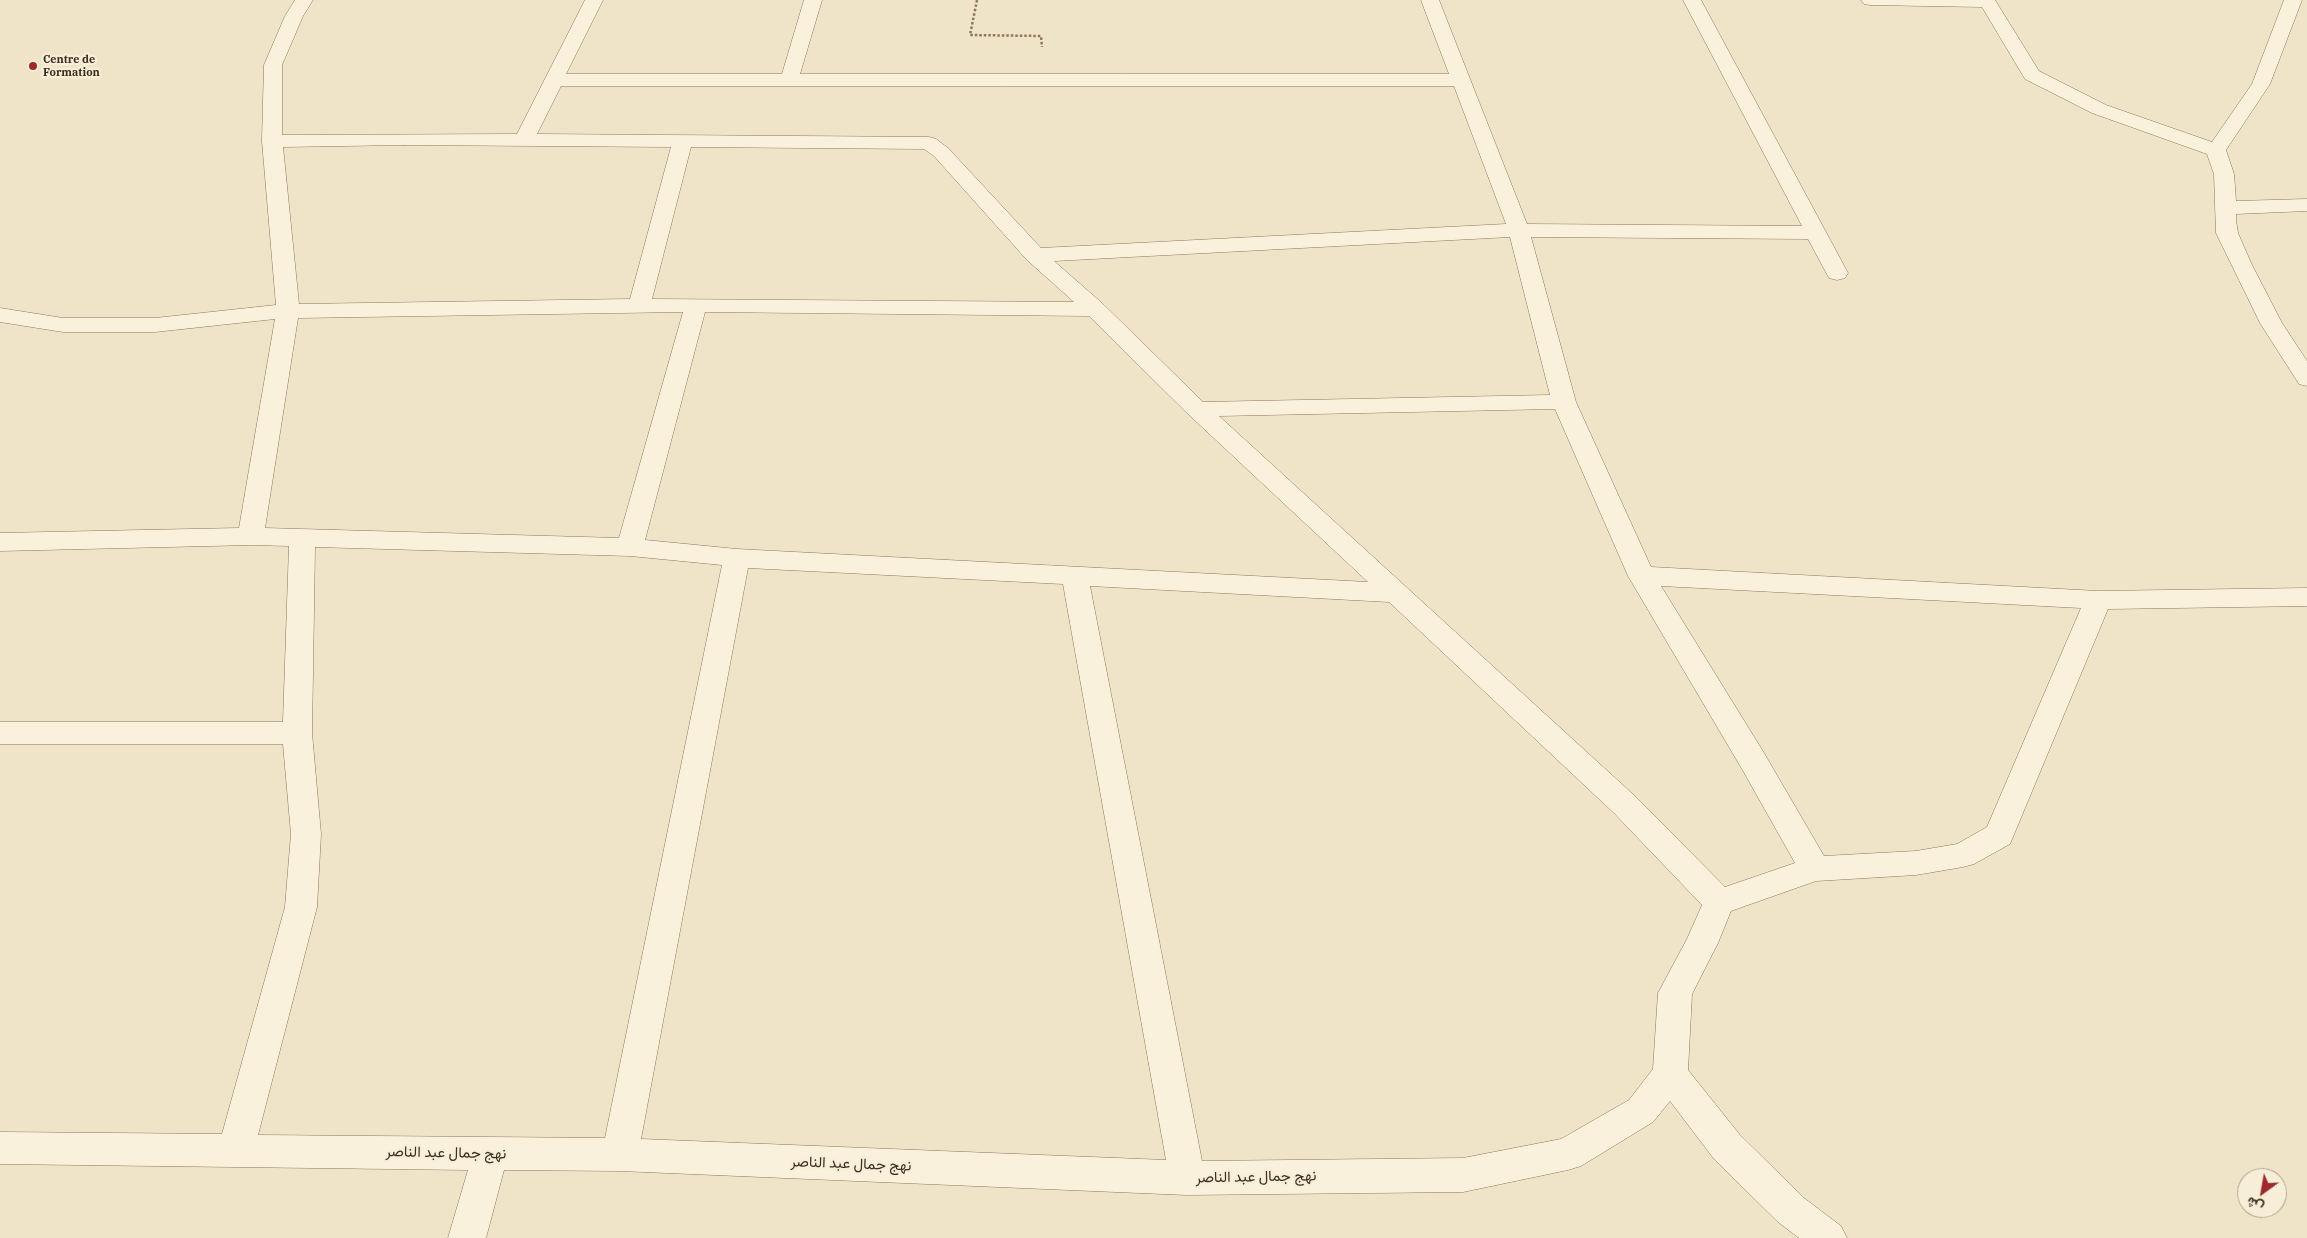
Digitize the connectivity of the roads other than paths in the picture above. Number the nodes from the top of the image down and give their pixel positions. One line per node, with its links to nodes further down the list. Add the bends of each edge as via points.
1 (304, 0): 14 (street, via 273,65)
2 (594, 0): 9 (street)
3 (812, 0): 11 (street)
4 (1430, 0): 10 (street)
5 (1692, 0): 19 (street)
6 (1870, 0): 8 (street)
7 (2293, 0): 15 (street, via 2261,84)
8 (1987, 1): 15 (street, via 2032,75 2099,109)
9 (555, 80): 11 (street); 12 (street)
10 (1460, 80): 11 (street); 18 (street)
11 (789, 81)
12 (524, 140): 13 (street); 14 (street)
13 (683, 141): 20 (street, via 929,143 941,152); 23 (street)
14 (272, 142): 25 (street)
15 (2216, 150): 17 (street, via 2224,174)
16 (2307, 205): 17 (street)
17 (2226, 208): 27 (street, via 2227,233 2241,265 2271,323)
18 (1519, 230): 19 (street); 20 (street); 28 (street)
19 (1817, 234): 21 (street)
20 (1035, 255): 24 (street)
21 (1837, 273)
22 (696, 305): 23 (street); 24 (street); 33 (street)
23 (639, 306): 25 (street)
24 (1094, 309): 29 (street)
25 (288, 311): 26 (street, via 155,325 62,325); 30 (street)
26 (0, 315)
27 (2307, 379)
28 (1564, 402): 29 (street); 35 (street)
29 (1197, 409): 37 (street)
30 (251, 536): 31 (street); 32 (street)
31 (302, 538): 33 (street); 41 (street)
32 (0, 542)
33 (630, 547): 34 (street)
34 (738, 558): 36 (street); 48 (street)
35 (1640, 576): 39 (street); 42 (street)
36 (1076, 577): 37 (street); 49 (street)
37 (1395, 593): 43 (street, via 1625,805)
38 (2307, 597): 39 (street)
39 (2098, 600): 42 (street, via 1999,835 1963,855 1916,863)
40 (0, 733): 41 (street)
41 (297, 733): 46 (street, via 306,834 301,907)
42 (1815, 869): 43 (street)
43 (1719, 902): 44 (street, via 1702,943 1675,993)
44 (1670, 1074): 49 (street, نهج جمال عبد الناصر, via 1641,1112 1568,1154 1463,1175); 51 (street, via 1727,1147 1791,1210)
45 (0, 1148): 46 (street, نهج جمال عبد الناصر)
46 (236, 1150): 47 (street, نهج جمال عبد الناصر)
47 (491, 1153): 48 (street, نهج جمال عبد الناصر); 50 (street)
48 (620, 1155): 49 (street, نهج جمال عبد الناصر)
49 (1187, 1178)
50 (467, 1238)
51 (1828, 1238)

